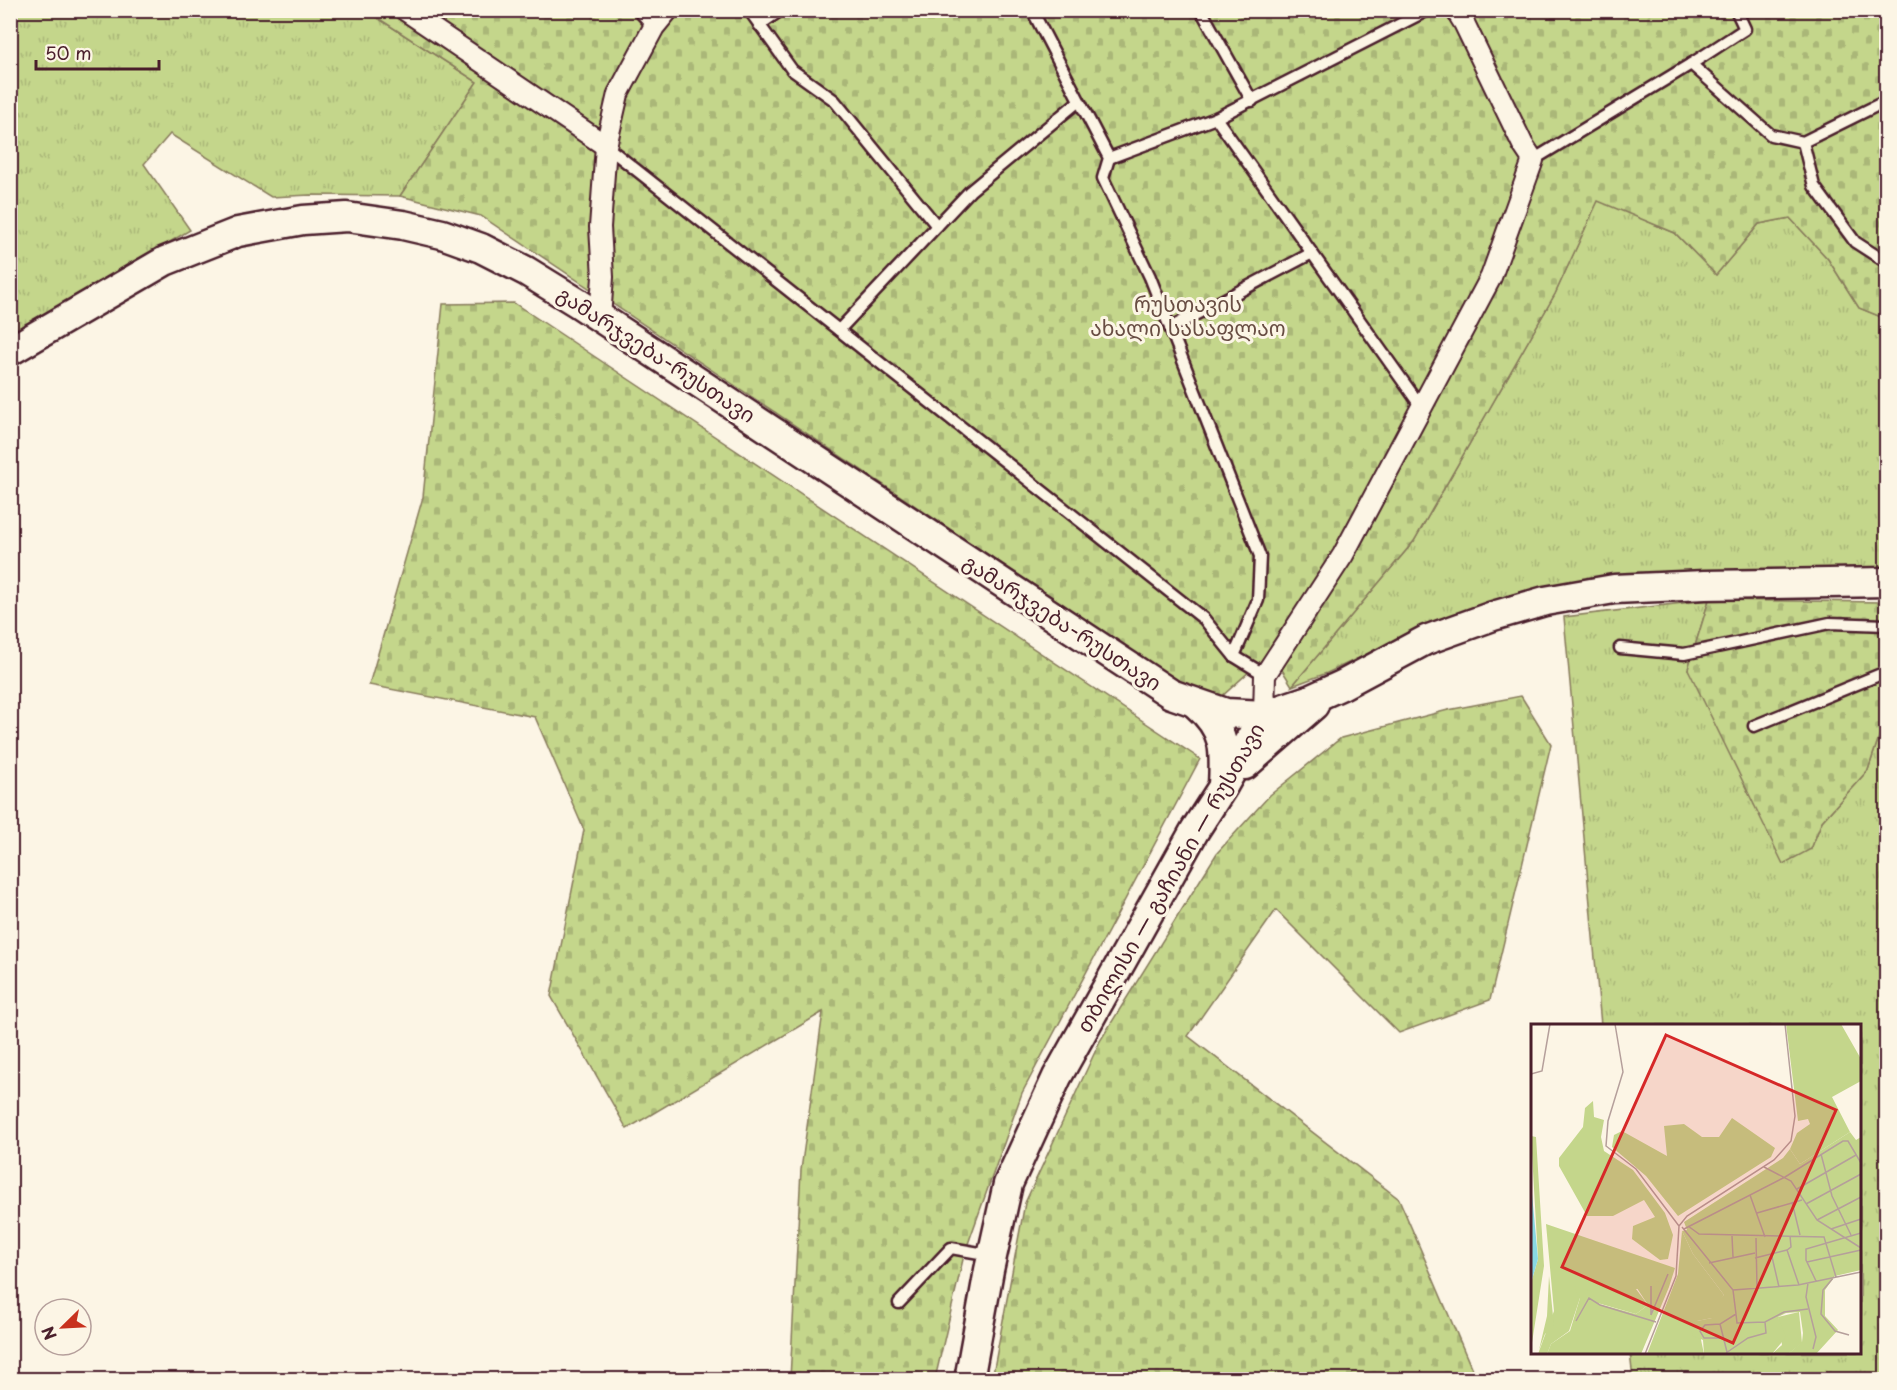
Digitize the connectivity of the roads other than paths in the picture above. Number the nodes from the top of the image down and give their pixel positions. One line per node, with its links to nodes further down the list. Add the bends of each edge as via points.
1 (405, 10): 19 (street)
2 (638, 10): 12 (lane)
3 (668, 10): 12 (street)
4 (749, 10): 11 (lane)
5 (781, 10): 11 (lane)
6 (1032, 10): 14 (lane)
7 (1201, 10): 15 (lane)
8 (1428, 10): 15 (lane)
9 (1456, 10): 21 (street)
10 (1736, 10): 13 (lane, via 1745,29)
11 (759, 25): 22 (lane, via 792,70 834,100)
12 (654, 27): 19 (street, via 618,94)
13 (1691, 64): 18 (lane, via 1771,135); 21 (lane)
14 (1079, 101): 20 (lane); 22 (lane, via 970,191)
15 (1251, 101): 17 (lane)
16 (1887, 101): 18 (lane)
17 (1216, 118): 20 (lane); 23 (lane)
18 (1803, 142): 24 (lane, via 1814,186 1855,242)
19 (606, 146): 25 (street, via 600,227); 27 (lane)
20 (1109, 158): 26 (lane, via 1103,178)
21 (1533, 160): 29 (street, via 1491,277)
22 (937, 226): 27 (lane)
23 (1312, 253): 26 (lane); 29 (lane)
24 (1887, 262)
25 (600, 318): 28 (main road, გამარჯვება-რუსთავი, via 481,248 432,231 347,217 303,220 238,232 165,261); 37 (main road, გამარჯვება-რუსთავი, via 1171,694)
26 (1170, 328): 33 (lane, via 1260,556 1258,600)
27 (838, 330): 33 (lane, via 1204,619)
28 (10, 351)
29 (1422, 408): 35 (street, via 1343,555)
30 (1887, 582): 36 (main road, თბილისი — გაჩიანი — რუსთავი, via 1614,589 1545,601 1426,640)
31 (1887, 626): 32 (lane, via 1830,623 1684,654)
32 (1620, 648)
33 (1234, 656): 35 (lane)
34 (1887, 672): 39 (lane)
35 (1265, 675): 38 (street)
36 (1342, 685): 38 (main road, თბილისი — გაჩიანი — რუსთავი); 40 (main road, via 1256,754)
37 (1197, 705): 38 (main road, გამარჯვება-რუსთავი, via 1226,713); 40 (main road, via 1208,714 1221,738 1225,755)
38 (1264, 715): 40 (main road, თბილისი — გაჩიანი — რუსთავი)
39 (1755, 726)
40 (1222, 788): 41 (main road, თბილისი — გაჩიანი — რუსთავი, via 1058,1077 1008,1184)
41 (992, 1255): 42 (lane, via 951,1248); 43 (main road, თბილისი — გაჩიანი — რუსთავი)
42 (899, 1303)
43 (969, 1380)

